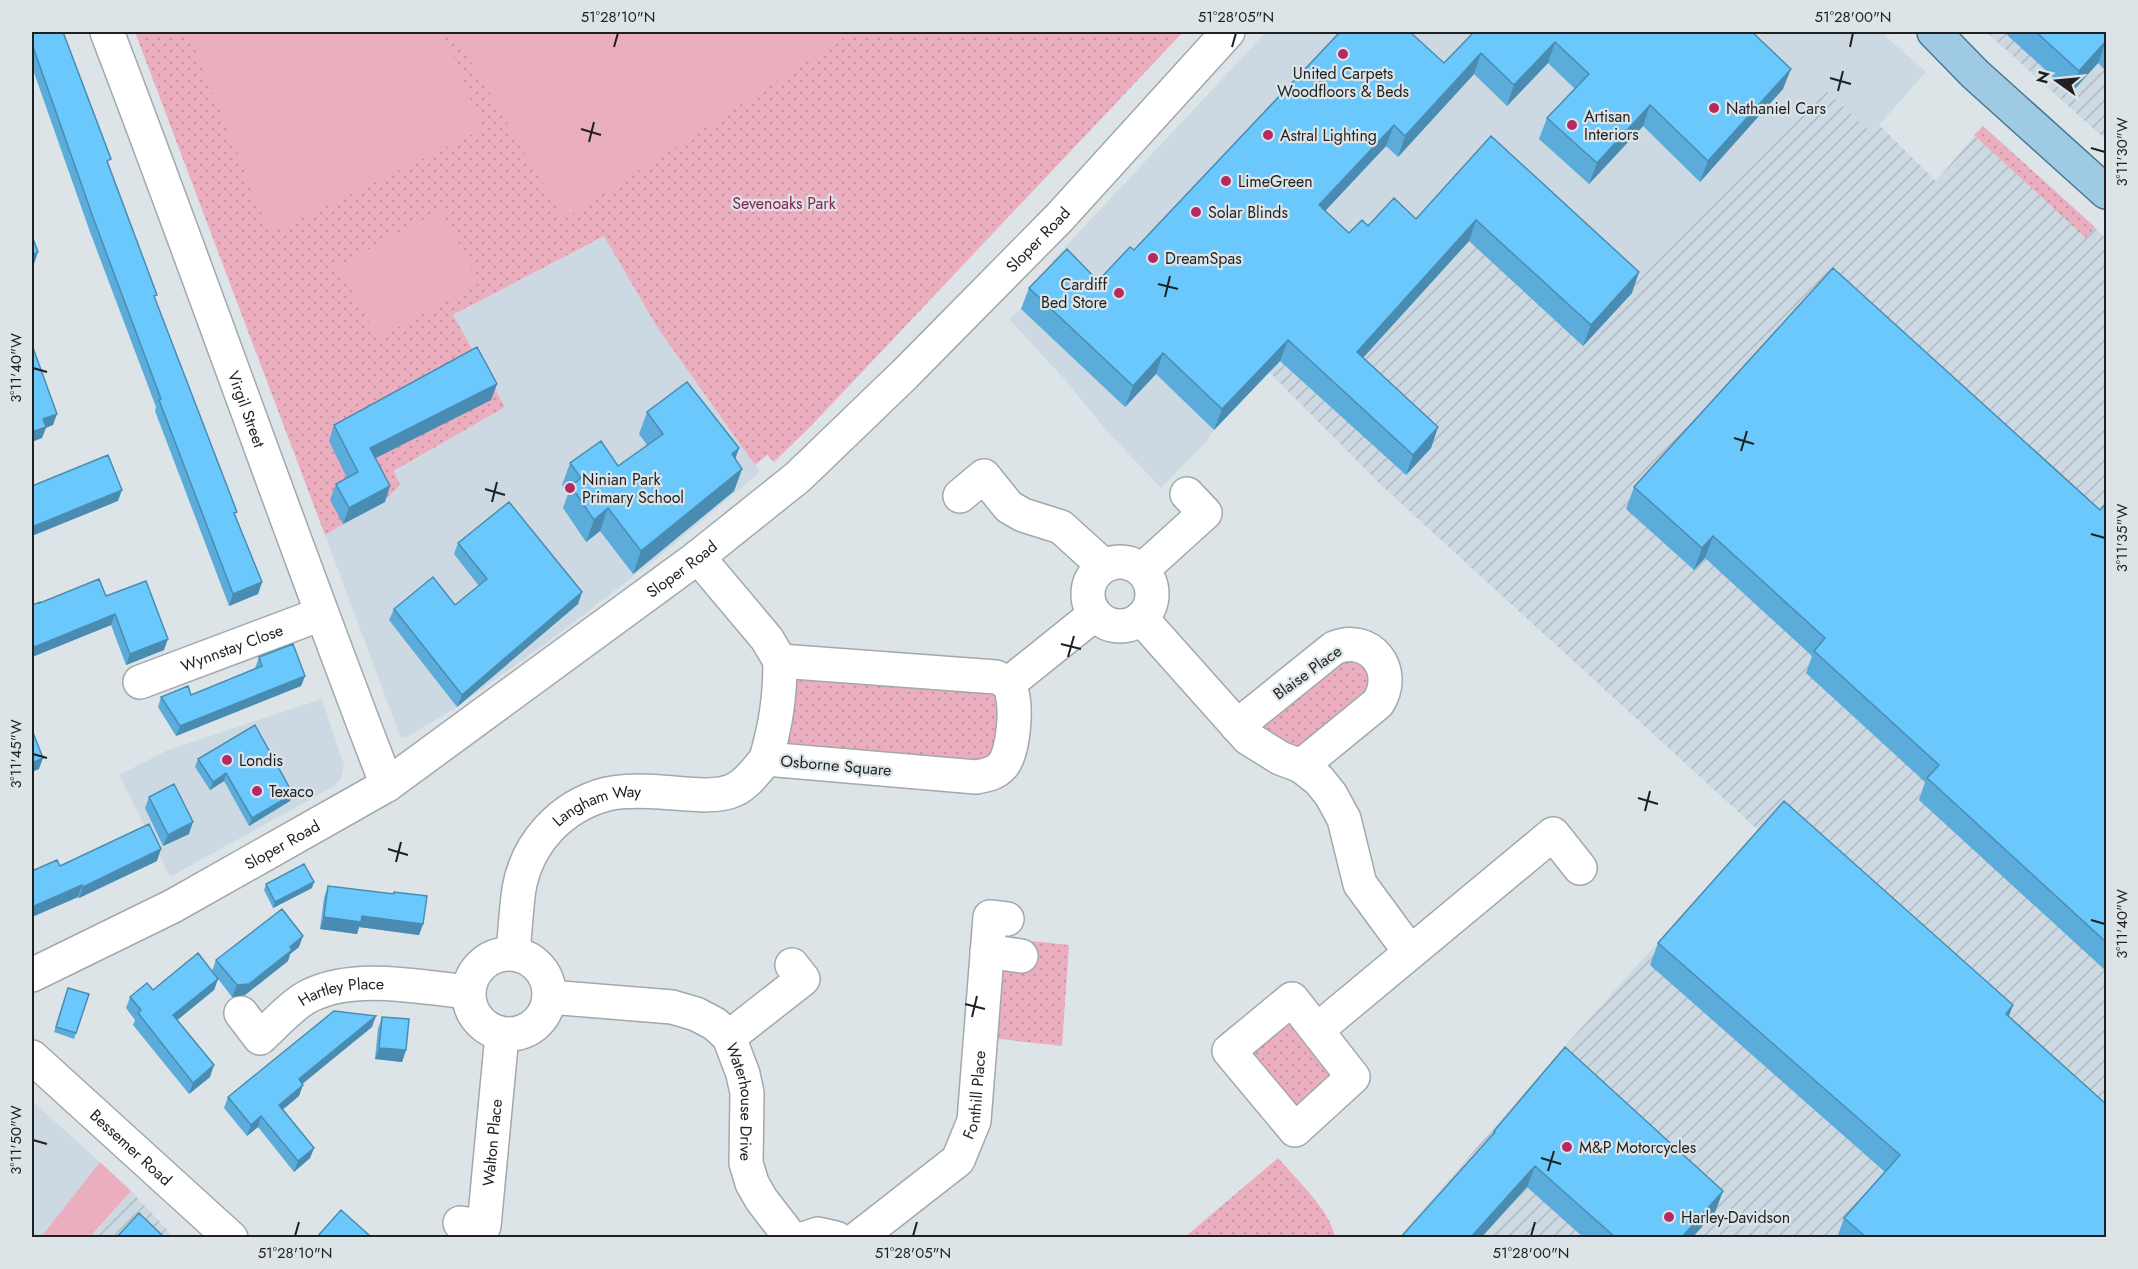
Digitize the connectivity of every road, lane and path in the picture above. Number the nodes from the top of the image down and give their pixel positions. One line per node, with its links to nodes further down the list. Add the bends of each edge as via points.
1 (107, 32): 10 (street, Virgil Street)
2 (1227, 32): 7 (street, Sloper Road, via 1059,218 906,374 798,477)
3 (1934, 32): 4 (main road)
4 (2106, 192)
5 (1187, 494): 9 (street, via 1206,513)
6 (960, 496): 8 (street, via 984,476 1009,507 1023,516 1061,527)
7 (698, 557): 13 (street, via 767,639); 19 (street, Sloper Road)
8 (1104, 566): 9 (street, via 1121,561); 11 (street, via 1089,582 1089,605)
9 (1142, 570): 12 (street, via 1152,594)
10 (321, 614): 14 (street, Wynnstay Close); 19 (street, Virgil Street)
11 (1095, 614): 12 (street, via 1114,626 1125,626); 15 (street)
12 (1141, 618): 16 (street)
13 (780, 661): 15 (street, via 980,674); 17 (street, Osborne Square, via 780,695)
14 (140, 682)
15 (1008, 684): 17 (street, Osborne Square, via 1014,699 1010,749 1004,764 993,773 976,777)
16 (1237, 726): 18 (street, via 1265,750); 18 (street, Blaise Place, via 1334,648 1355,644 1367,648 1384,669 1385,693)
17 (766, 759): 24 (street, Langham Way, via 734,790 716,794 632,791 608,794 569,810 551,825 525,868 519,889)
18 (1301, 766): 23 (street, via 1331,795 1344,819 1360,884)
19 (387, 785): 27 (street, Sloper Road, via 173,906)
20 (1580, 868): 23 (street, via 1553,834)
21 (1007, 919): 22 (street, Fonthill Place, via 990,917)
22 (987, 951): 25 (street); 40 (street, Fonthill Place, via 974,1121 958,1160)
23 (1410, 952): 31 (street)
24 (513, 953): 28 (street, via 485,961 475,972); 29 (street, via 540,968 547,980)
25 (1022, 956)
26 (792, 965): 33 (street, via 802,980)
27 (32, 975)
28 (468, 992): 30 (street, Hartley Place, via 364,982 341,984 308,996 260,1038); 32 (street, via 478,1021)
29 (549, 997): 32 (street, via 538,1023 527,1031); 33 (street, Waterhouse Drive, via 672,1007 716,1024)
30 (241, 1013)
31 (1317, 1030)
32 (502, 1035): 35 (street, Walton Place, via 484,1226)
33 (729, 1037): 37 (street, Waterhouse Drive, via 747,1093 746,1163 752,1183)
34 (32, 1057): 36 (street, Bessemer Road)
35 (460, 1223)
36 (231, 1238)
37 (791, 1238)
38 (806, 1238): 39 (street, via 818,1234)
39 (836, 1238)
40 (858, 1238)

